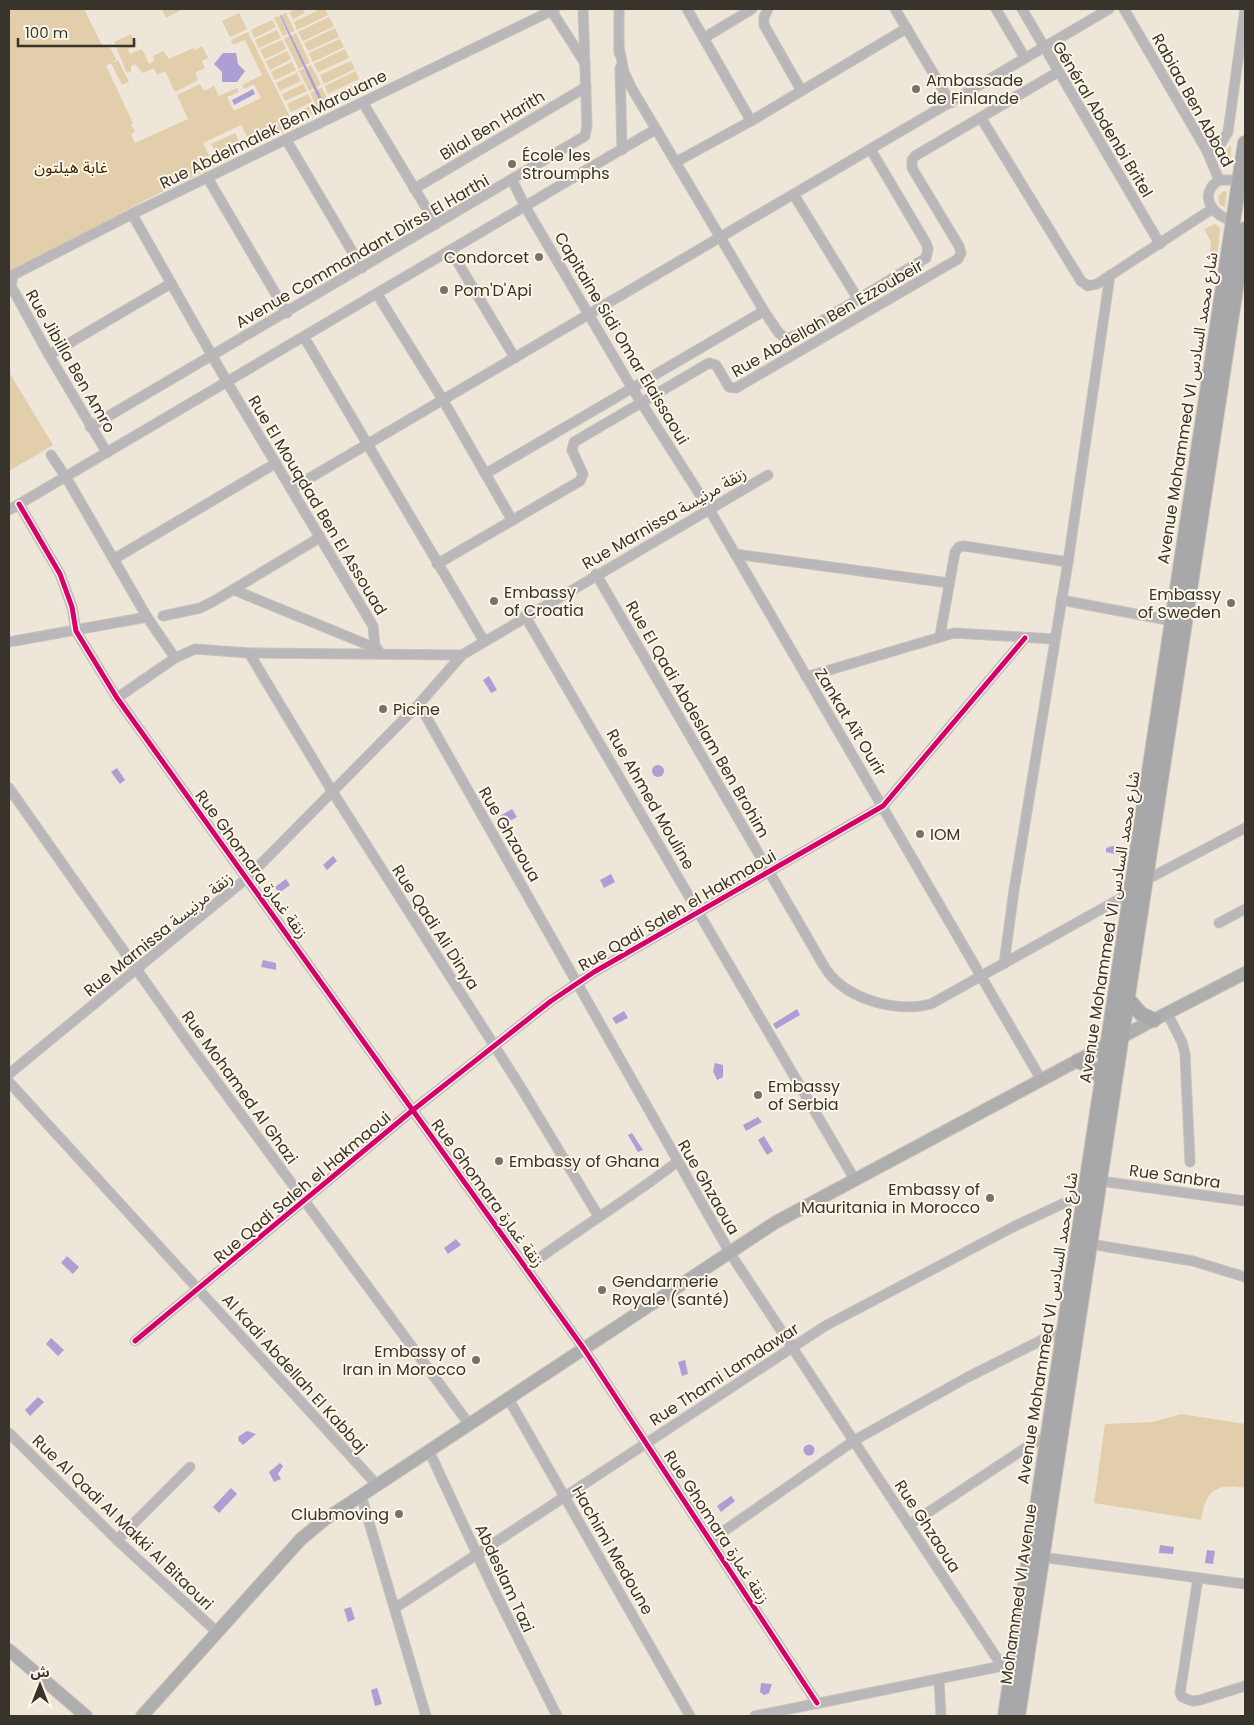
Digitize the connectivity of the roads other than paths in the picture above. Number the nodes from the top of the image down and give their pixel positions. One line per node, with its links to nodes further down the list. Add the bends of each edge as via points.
1 (583, 9): 18 (street, Avenue Commandant Dirss El Harthi)
2 (618, 9): 16 (street)
3 (687, 9): 14 (street)
4 (752, 9): 14 (street)
5 (768, 9): 21 (street, via 764,25)
6 (896, 9): 13 (street)
7 (996, 9): 17 (street)
8 (1022, 9): 15 (street, Général Abdenbi Britel)
9 (1109, 9): 15 (street)
10 (1124, 9): 31 (street, Rabiaa Ben Abbad)
11 (1245, 9): 31 (street, via 1228,132 1220,145)
12 (553, 10): 18 (street, Avenue Commandant Dirss El Harthi); 22 (street, Rue Abdelmalek Ben Marouane)
13 (907, 28): 21 (street); 23 (street)
14 (704, 38): 25 (street)
15 (1042, 46): 17 (street); 19 (street, Général Abdenbi Britel)
16 (619, 47): 26 (street, Rue Abdellah Ben Ezzoubeir, via 627,80); 29 (street)
17 (1025, 58): 23 (street)
18 (585, 64): 20 (street, Avenue Commandant Dirss El Harthi)
19 (1058, 72): 24 (street); 47 (street, Général Abdenbi Britel)
20 (586, 87): 34 (street, Avenue Commandant Dirss El Harthi, via 585,136); 37 (street, Bilal Ben Harith)
21 (800, 90): 25 (street)
22 (363, 103): 27 (street, Rue Abdelmalek Ben Marouane); 37 (street)
23 (951, 103): 30 (street)
24 (981, 118): 50 (street, via 1081,281 1094,286); 65 (street, Rue Abdellah Ben Ezzoubeir, via 912,160 912,168 959,246 961,253 958,259 736,388 729,387 716,365 709,363)
25 (751, 121): 32 (street)
26 (656, 129): 29 (street); 32 (street, Rue Abdellah Ben Ezzoubeir)
27 (287, 140): 33 (street, Rue Abdelmalek Ben Marouane); 49 (street)
28 (1245, 144): 36 (main road, Avenue Mohammed VI شارع محمد السادس)
29 (622, 150): 40 (street)
30 (871, 150): 38 (street); 54 (street, Rue Abdellah Ben Ezzoubeir, via 928,249 922,261)
31 (1207, 151): 35 (street, Rabiaa Ben Abbad)
32 (676, 162): 46 (street, Rue Abdellah Ben Ezzoubeir)
33 (207, 177): 42 (street, Rue Abdelmalek Ben Marouane); 56 (street)
34 (512, 180): 40 (street, Capitaine Sidi Omar Elaissaoui); 44 (street, Avenue Commandant Dirss El Harthi)
35 (1220, 180): 36 (street); 41 (street, via 1210,191)
36 (1240, 180): 39 (main road, Avenue Mohammed VI شارع محمد السادس)
37 (414, 189): 44 (street)
38 (794, 195): 46 (street); 54 (street)
39 (1241, 204): 43 (main road, Avenue Mohammed VI شارع محمد السادس)
40 (526, 208): 48 (street); 57 (street, Capitaine Sidi Omar Elaissaoui)
41 (1212, 209): 43 (street, via 1223,218); 47 (street)
42 (132, 214): 51 (street, Rue Abdelmalek Ben Marouane, via 13,275); 52 (street, Rue El Mouqdad Ben El Assouad)
43 (1234, 221): 91 (main road, Avenue Mohammed VI شارع محمد السادس)
44 (436, 224): 49 (street, Avenue Commandant Dirss El Harthi)
45 (1245, 229): 112 (main road, Avenue Mohammed VI شارع محمد السادس)
46 (721, 238): 55 (street, Rue Abdellah Ben Ezzoubeir); 57 (street)
47 (1160, 244): 50 (street)
48 (451, 251): 53 (street); 61 (street)
49 (362, 268): 56 (street, Avenue Commandant Dirss El Harthi)
50 (1110, 275): 82 (street)
51 (10, 282): 59 (street, Rue Jibilla Ben Amro)
52 (170, 284): 59 (street); 60 (street, Rue El Mouqdad Ben El Assouad)
53 (377, 294): 58 (street); 64 (street)
54 (858, 299): 55 (street, Rue Abdellah Ben Ezzoubeir, via 793,338 786,339)
55 (764, 311): 63 (street)
56 (287, 313): 60 (street, Avenue Commandant Dirss El Harthi)
57 (590, 314): 61 (street); 63 (street, Capitaine Sidi Omar Elaissaoui)
58 (304, 337): 62 (street); 67 (street)
59 (49, 355): 66 (street, Rue Jibilla Ben Amro)
60 (212, 356): 62 (street, Rue El Mouqdad Ben El Assouad); 66 (street, Avenue Commandant Dirss El Harthi)
61 (515, 358): 64 (street)
62 (227, 382): 68 (street); 70 (street, Rue El Mouqdad Ben El Assouad)
63 (632, 388): 65 (street, Capitaine Sidi Omar Elaissaoui); 71 (street)
64 (443, 400): 67 (street); 71 (street)
65 (642, 403): 76 (street, Capitaine Sidi Omar Elaissaoui); 78 (street, Rue Abdellah Ben Ezzoubeir, via 574,442 572,450 582,470 582,478)
66 (90, 427): 68 (street, Rue Jibilla Ben Amro)
67 (367, 446): 74 (street); 83 (street)
68 (107, 453): 73 (street)
69 (51, 455): 73 (street)
70 (276, 463): 74 (street, Rue El Mouqdad Ben El Assouad); 81 (street)
71 (485, 474): 78 (street)
72 (768, 475): 76 (street, Rue Marnissa زنقة مرنيسة)
73 (66, 477): 75 (street); 81 (street)
74 (291, 489): 79 (street, Rue El Mouqdad Ben El Assouad)
75 (19, 504): 77 (street); 92 (street, via 60,574)
76 (709, 509): 80 (street, Zankat Aït Ourir); 84 (street, Rue Marnissa زنقة مرنيسة)
77 (9, 510)
78 (512, 520): 83 (street, Rue Abdellah Ben Ezzoubeir)
79 (319, 538): 86 (street); 98 (street, Rue El Mouqdad Ben El Assouad, via 373,626)
80 (735, 554): 85 (street); 103 (street, Zankat Aït Ourir)
81 (114, 559): 90 (street)
82 (1068, 562): 85 (street, via 964,546 955,552); 87 (street)
83 (437, 564): 96 (street)
84 (596, 574): 89 (street, Rue Marnissa زنقة مرنيسة); 110 (street, Rue El Qadi Abdeslam Ben Brohim)
85 (949, 583): 93 (street)
86 (234, 590): 88 (street, via 200,608); 98 (street)
87 (1061, 600): 91 (street); 95 (street)
88 (163, 616)
89 (525, 616): 96 (street, Rue Marnissa زنقة مرنيسة); 115 (street, Rue Ahmed Mouline)
90 (147, 617): 92 (street); 102 (street)
91 (1173, 621): 113 (main road, Avenue Mohammed VI شارع محمد السادس)
92 (76, 630): 97 (street); 104 (street, Rue Ghomara زنقة غمارة)
93 (940, 636): 94 (street, via 974,632); 103 (street)
94 (1025, 638): 95 (street); 108 (street, Rue Qadi Saleh el Hakmaoui)
95 (1054, 639): 117 (street)
96 (484, 641): 101 (street, Rue Marnissa زنقة مرنيسة)
97 (9, 642)
98 (375, 646): 100 (street)
99 (249, 653): 100 (street); 102 (street, via 195,649); 107 (street, Rue Qadi Ali Dinya)
100 (385, 653): 101 (street)
101 (462, 655): 105 (street, Rue Marnissa زنقة مرنيسة)
102 (175, 658): 104 (street)
103 (806, 677): 108 (street, Zankat Aït Ourir)
104 (117, 698): 111 (street, Rue Ghomara زنقة غمارة)
105 (419, 704): 107 (street, Rue Marnissa زنقة مرنيسة); 121 (street, Rue Ghzaoua)
106 (9, 788): 118 (street, Rue Mohamed Al Ghazi)
107 (332, 791): 111 (street, Rue Marnissa زنقة مرنيسة); 127 (street, Rue Qadi Ali Dinya)
108 (883, 806): 110 (street, Rue Qadi Saleh el Hakmaoui); 120 (street, Zankat Aït Ourir)
109 (1245, 828): 112 (street)
110 (770, 871): 115 (street, Rue Qadi Saleh el Hakmaoui); 120 (street, Rue El Qadi Abdeslam Ben Brohim, via 827,971 834,980 862,996 900,1006 922,1006)
111 (247, 878): 118 (street, Rue Marnissa زنقة مرنيسة); 133 (street, Rue Ghomara زنقة غمارة)
112 (1146, 880): 122 (main road, Avenue Mohammed VI شارع محمد السادس)
113 (1132, 892): 117 (street, Rue El Qadi Abdeslam Ben Brohim); 126 (main road, Avenue Mohammed VI شارع محمد السادس)
114 (1245, 909): 116 (street)
115 (699, 912): 121 (street, Rue Qadi Saleh el Hakmaoui); 136 (street, Rue Ahmed Mouline)
116 (1219, 923)
117 (1004, 964): 120 (street, Rue El Qadi Abdeslam Ben Brohim)
118 (136, 968): 129 (street, Rue Marnissa زنقة مرنيسة); 139 (street, Rue Mohamed Al Ghazi)
119 (1245, 975): 123 (main road)
120 (982, 977): 131 (street, Zankat Aït Ourir)
121 (578, 982): 127 (street, Rue Qadi Saleh el Hakmaoui); 134 (street, Rue Ghzaoua)
122 (1128, 999): 124 (main road, via 1141,1014); 125 (main road, Avenue Mohammed VI شارع محمد السادس)
123 (1167, 1013): 124 (main road); 135 (street, via 1185,1054)
124 (1154, 1020): 125 (main road)
125 (1122, 1037): 126 (main road); 137 (main road, Avenue Mohammed VI شارع محمد السادس)
126 (1108, 1045): 128 (main road); 130 (main road, Avenue Mohammed VI شارع محمد السادس)
127 (494, 1048): 133 (street, Rue Qadi Saleh el Hakmaoui); 141 (street, Rue Qadi Ali Dinya, via 576,1175)
128 (1078, 1062): 130 (main road, via 1092,1067); 131 (main road)
129 (9, 1074)
130 (1103, 1079): 138 (main road, Avenue Mohammed VI شارع محمد السادس)
131 (1042, 1081): 136 (main road)
132 (9, 1082): 146 (street, Al Kadi Abdellah El Kabbaj)
133 (413, 1110): 139 (street, Rue Qadi Saleh el Hakmaoui); 144 (street, Rue Ghomara زنقة غمارة)
134 (676, 1162): 141 (street); 143 (street, Rue Ghzaoua)
135 (1190, 1162)
136 (855, 1180): 143 (main road, via 776,1222)
137 (1100, 1181): 140 (street, Rue Sanbra); 142 (main road, Mohammed VI Avenue)
138 (1086, 1193): 147 (main road, Avenue Mohammed VI شارع محمد السادس); 149 (street, Rue Thami Lamdawar, via 855,1309)
139 (304, 1201): 146 (street, Rue Qadi Saleh el Hakmaoui); 152 (street, Rue Mohamed Al Ghazi)
140 (1245, 1201)
141 (599, 1217): 144 (street)
142 (1090, 1244): 145 (street, via 1194,1261); 166 (main road, Mohammed VI Avenue)
143 (730, 1253): 149 (street, Rue Ghzaoua); 150 (main road)
144 (526, 1268): 150 (street, Rue Ghomara زنقة غمارة)
145 (1245, 1277)
146 (199, 1288): 148 (street, Rue Qadi Saleh el Hakmaoui); 159 (street, Al Kadi Abdellah El Kabbaj)
147 (1063, 1333): 154 (main road, Avenue Mohammed VI شارع محمد السادس); 155 (street, via 1044,1339 968,1377)
148 (136, 1341)
149 (792, 1348): 155 (street, Rue Ghzaoua); 156 (street, Rue Thami Lamdawar)
150 (584, 1349): 151 (main road); 156 (street, Rue Ghomara زنقة غمارة)
151 (508, 1398): 152 (main road); 160 (street, Hachimi Medoune)
152 (470, 1424): 157 (main road)
153 (9, 1433): 163 (street, Rue Al Qadi Al Makki Al Bitaouri)
154 (1047, 1437): 162 (street); 172 (main road, Avenue Mohammed VI شارع محمد السادس)
155 (855, 1440): 162 (street, Rue Ghzaoua); 164 (street)
156 (646, 1442): 160 (street, Rue Thami Lamdawar); 164 (street, Rue Ghomara زنقة غمارة)
157 (429, 1451): 159 (main road); 165 (street, Abdeslam Tazi)
158 (190, 1467): 163 (street)
159 (376, 1485): 161 (main road)
160 (565, 1495): 165 (street, Rue Thami Lamdawar); 180 (street, Hachimi Medoune)
161 (362, 1496): 169 (street); 170 (main road, via 308,1532)
162 (909, 1525): 172 (street, Rue Ghzaoua)
163 (117, 1540): 170 (street, Rue Al Qadi Al Makki Al Bitaouri)
164 (711, 1540): 175 (street, Rue Ghomara زنقة غمارة)
165 (477, 1554): 169 (street, Rue Thami Lamdawar); 179 (street, Abdeslam Tazi)
166 (1041, 1557): 167 (street); 184 (main road, Mohammed VI Avenue)
167 (1198, 1578): 168 (street); 174 (street, via 1180,1693 1182,1698 1200,1700)
168 (1245, 1584)
169 (394, 1608): 178 (street)
170 (217, 1632): 177 (main road)
171 (9, 1650): 176 (main road)
172 (1008, 1665): 173 (street); 183 (main road, Avenue Mohammed VI شارع محمد السادس)
173 (939, 1680): 175 (street); 182 (street)
174 (1245, 1686)
175 (817, 1703): 181 (street)
176 (86, 1716)
177 (142, 1716)
178 (426, 1716)
179 (557, 1716)
180 (690, 1716)
181 (755, 1716)
182 (941, 1716)
183 (1005, 1716)
184 (1018, 1716)

